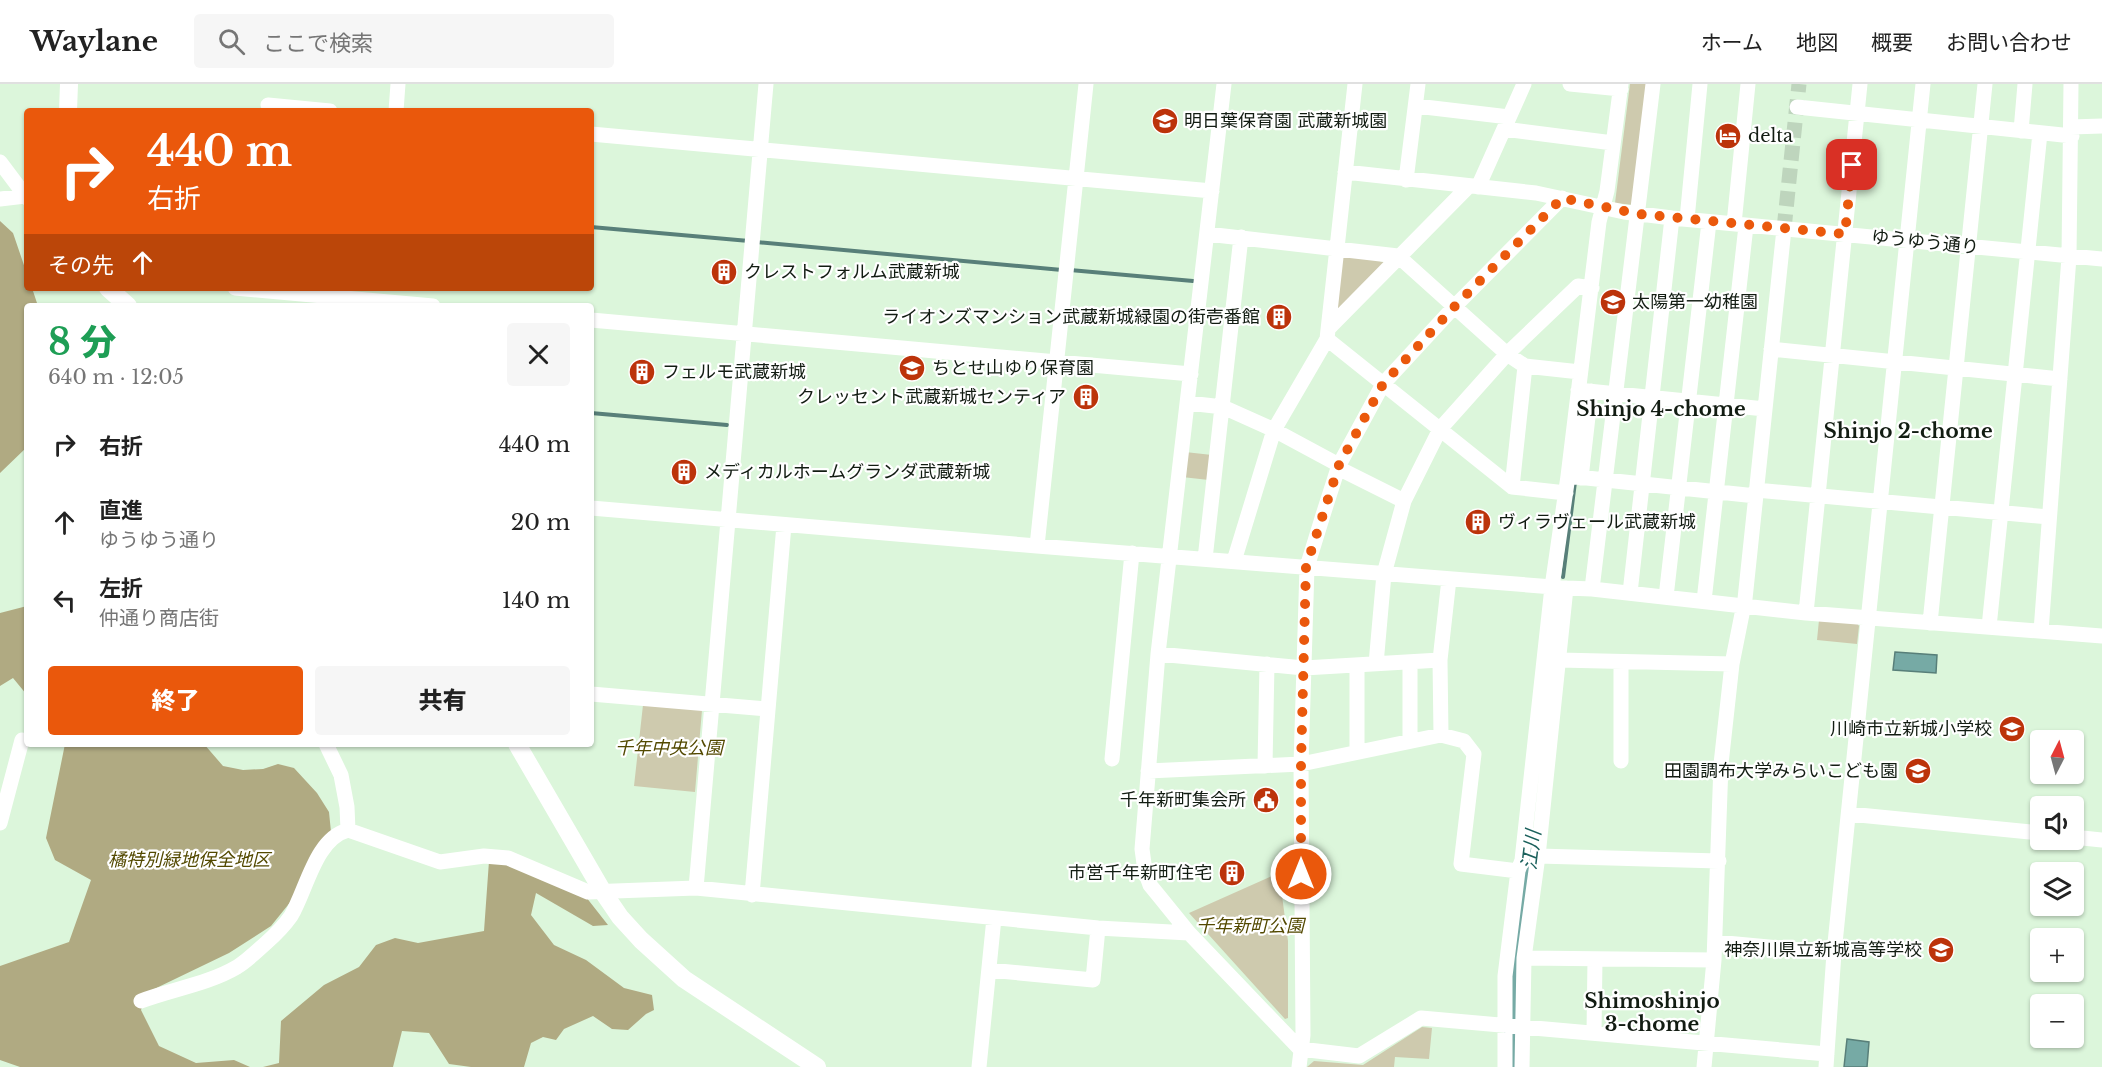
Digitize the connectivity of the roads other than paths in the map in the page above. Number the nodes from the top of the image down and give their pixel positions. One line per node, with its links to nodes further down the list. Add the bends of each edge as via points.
1 (69, 84): 22 (main road)
2 (398, 84): 24 (street)
3 (766, 84): 35 (street)
4 (1086, 84): 38 (street)
5 (1224, 84): 41 (street)
6 (1355, 84): 37 (street)
7 (1418, 84): 20 (street)
8 (1524, 84): 27 (street)
9 (1570, 84): 18 (street)
10 (1653, 84): 47 (street)
11 (1700, 84): 48 (street)
12 (1748, 84): 50 (street)
13 (1860, 84): 25 (street)
14 (1923, 84): 26 (street)
15 (1985, 84): 29 (street)
16 (2025, 84): 30 (street)
17 (2071, 84): 31 (street)
18 (1621, 87): 34 (street)
19 (268, 105): 23 (street)
20 (1416, 106): 27 (street); 39 (street)
21 (1797, 107): 25 (street)
22 (68, 108)
23 (299, 108)
24 (396, 108)
25 (1857, 114): 26 (street); 53 (street)
26 (1919, 121): 29 (street); 55 (street)
27 (1506, 123): 34 (street); 40 (street)
28 (2102, 126): 31 (street)
29 (1981, 127): 30 (street); 56 (street)
30 (2021, 131): 32 (street)
31 (2072, 131): 32 (street); 60 (street)
32 (2040, 133): 58 (street)
33 (594, 134): 35 (street)
34 (1613, 142): 46 (street)
35 (760, 149): 38 (street); 70 (street)
36 (0, 162): 42 (street)
37 (1345, 172): 39 (street, ゆうゆう通り); 57 (street)
38 (1076, 178): 41 (street); 75 (street)
39 (1406, 180): 40 (street, ゆうゆう通り)
40 (1474, 187): 44 (street, ゆうゆう通り); 59 (street)
41 (1212, 191): 52 (street)
42 (24, 194)
43 (24, 197): 45 (street)
44 (1562, 198): 46 (street, ゆうゆう通り); 68 (street)
45 (0, 199)
46 (1603, 206): 47 (street, ゆうゆう通り); 62 (street)
47 (1638, 214): 48 (street, ゆうゆう通り); 85 (street)
48 (1679, 219): 49 (street, ゆうゆう通り); 86 (street)
49 (1709, 222): 50 (street, ゆうゆう通り); 87 (street)
50 (1740, 225): 51 (street, ゆうゆう通り); 89 (street)
51 (1784, 229): 53 (street, ゆうゆう通り); 72 (street)
52 (1208, 234): 54 (street); 80 (street)
53 (1845, 234): 55 (street, ゆうゆう通り); 74 (street)
54 (1241, 237): 57 (street); 90 (street)
55 (1908, 240): 56 (street, ゆうゆう通り); 76 (street)
56 (1969, 247): 58 (street, ゆうゆう通り); 78 (street)
57 (1337, 248): 59 (street); 71 (street)
58 (2028, 253): 60 (street, ゆうゆう通り); 81 (street)
59 (1398, 256): 68 (street); 71 (street)
60 (2069, 257): 61 (street, ゆうゆう通り); 82 (street)
61 (2102, 259)
62 (1592, 288): 73 (street, via 1578,286); 79 (street)
63 (111, 291): 66 (main road)
64 (278, 291): 65 (street)
65 (379, 298): 67 (street)
66 (125, 303)
67 (413, 303)
68 (1455, 306): 73 (street); 83 (street)
69 (594, 320): 70 (street)
70 (744, 334): 75 (street); 110 (street)
71 (1327, 334): 83 (street); 93 (street)
72 (1772, 349): 74 (street); 91 (street)
73 (1507, 354): 77 (street); 92 (street)
74 (1832, 356): 76 (street); 103 (street)
75 (1056, 362): 80 (street); 112 (street)
76 (1894, 363): 78 (street); 105 (street)
77 (1525, 366): 79 (street); 98 (street)
78 (1956, 369): 81 (street); 106 (street)
79 (1580, 372): 84 (street)
80 (1191, 374): 88 (street)
81 (2016, 375): 82 (street); 108 (street)
82 (2060, 380): 109 (street)
83 (1383, 384): 92 (street); 94 (street)
84 (1585, 390): 85 (street); 95 (street)
85 (1616, 394): 86 (street); 96 (street)
86 (1651, 397): 87 (street); 97 (street)
87 (1688, 401): 89 (street); 99 (street)
88 (1188, 403): 90 (street); 114 (street)
89 (1725, 405): 91 (street); 100 (street)
90 (1223, 407): 93 (street); 115 (street)
91 (1765, 409): 102 (street)
92 (1440, 429): 98 (street); 104 (street)
93 (1274, 430): 94 (street); 116 (street)
94 (1338, 466): 104 (street); 117 (street)
95 (1575, 477): 96 (street); 101 (street)
96 (1606, 480): 97 (street); 121 (street)
97 (1643, 484): 99 (street); 122 (street)
98 (1512, 487): 101 (street)
99 (1679, 488): 100 (street); 123 (street)
100 (1717, 492): 102 (street); 124 (street)
101 (1566, 493): 120 (street)
102 (1756, 493): 103 (street); 125 (street)
103 (1817, 495): 105 (street); 126 (street)
104 (1404, 501): 118 (street)
105 (1880, 501): 106 (street); 127 (street)
106 (1942, 507): 108 (street); 128 (street)
107 (594, 508): 110 (street)
108 (2001, 512): 109 (street); 129 (street)
109 (2049, 517): 130 (street)
110 (729, 520): 111 (street); 143 (street)
111 (784, 525): 112 (street); 144 (street)
112 (1036, 546): 113 (street)
113 (1132, 554): 114 (street); 151 (street)
114 (1170, 556): 115 (street); 132 (street)
115 (1205, 559): 116 (street)
116 (1234, 561): 117 (street)
117 (1306, 567): 118 (street); 141 (street)
118 (1384, 574): 119 (street); 138 (street)
119 (1449, 579): 120 (street); 133 (street)
120 (1559, 588): 121 (street); 134 (street); 163 (street)
121 (1592, 589): 122 (street)
122 (1630, 593): 123 (street)
123 (1666, 597): 124 (street)
124 (1704, 601): 125 (street)
125 (1743, 606): 126 (street); 139 (street)
126 (1806, 613): 127 (street)
127 (1868, 618): 128 (street); 156 (street)
128 (1930, 622): 129 (street)
129 (1989, 627): 130 (street)
130 (2041, 631): 131 (street)
131 (2102, 636)
132 (1158, 654): 137 (street); 155 (street)
133 (1440, 660): 135 (street); 145 (street)
134 (1559, 660): 136 (street); 163 (street)
135 (1410, 662): 138 (street); 147 (street)
136 (1621, 663): 139 (street); 152 (street)
137 (1267, 664): 141 (street); 154 (street)
138 (1376, 664): 140 (street)
139 (1732, 664): 162 (street, via 1721,764)
140 (1357, 665): 141 (street); 150 (street)
141 (1304, 668): 153 (street)
142 (594, 694): 143 (street)
143 (713, 705): 144 (street); 164 (street)
144 (768, 709): 166 (street)
145 (1440, 735): 147 (street); 163 (street, via 1464,741 1474,754 1461,864)
146 (22, 740): 157 (street)
147 (1410, 741): 150 (street)
148 (327, 747): 158 (street, via 341,775)
149 (519, 747): 165 (main road)
150 (1358, 751): 153 (street)
151 (1112, 759)
152 (1621, 761)
153 (1301, 764): 154 (street); 181 (street)
154 (1264, 766): 155 (street)
155 (1148, 771): 169 (street, via 1142,849 1145,871 1150,885)
156 (1849, 814): 159 (street); 171 (street)
157 (0, 823)
158 (348, 830): 165 (street, via 440,862 484,856 508,858 588,892); 176 (street, via 333,836 322,850 291,916 279,932 239,966)
159 (2030, 832)
160 (2084, 838): 161 (street)
161 (2102, 840)
162 (1719, 861): 163 (street); 170 (street)
163 (1529, 863): 172 (street); 177 (street, via 1505,976)
164 (696, 888): 165 (street); 166 (street)
165 (603, 892): 183 (main road, via 640,940 669,966)
166 (752, 895): 167 (street)
167 (994, 918): 168 (street); 175 (street)
168 (1098, 928): 169 (street); 175 (street, via 1094,980)
169 (1189, 933): 181 (street)
170 (1715, 942): 171 (street); 174 (street)
171 (1834, 953): 182 (street)
172 (1524, 958): 173 (street); 178 (street)
173 (1595, 958): 174 (street); 179 (street)
174 (1714, 960): 180 (street)
175 (988, 970): 184 (street)
176 (141, 1001)
177 (1506, 1026): 178 (street); 181 (street, via 1421,1018 1359,1056); 186 (street)
178 (1522, 1027): 179 (street); 187 (street)
179 (1594, 1033): 180 (street)
180 (1706, 1044): 182 (street); 188 (street)
181 (1300, 1049): 185 (street)
182 (1826, 1060)
183 (817, 1067)
184 (979, 1067)
185 (1299, 1067)
186 (1505, 1067)
187 (1522, 1067)
188 (1704, 1067)

